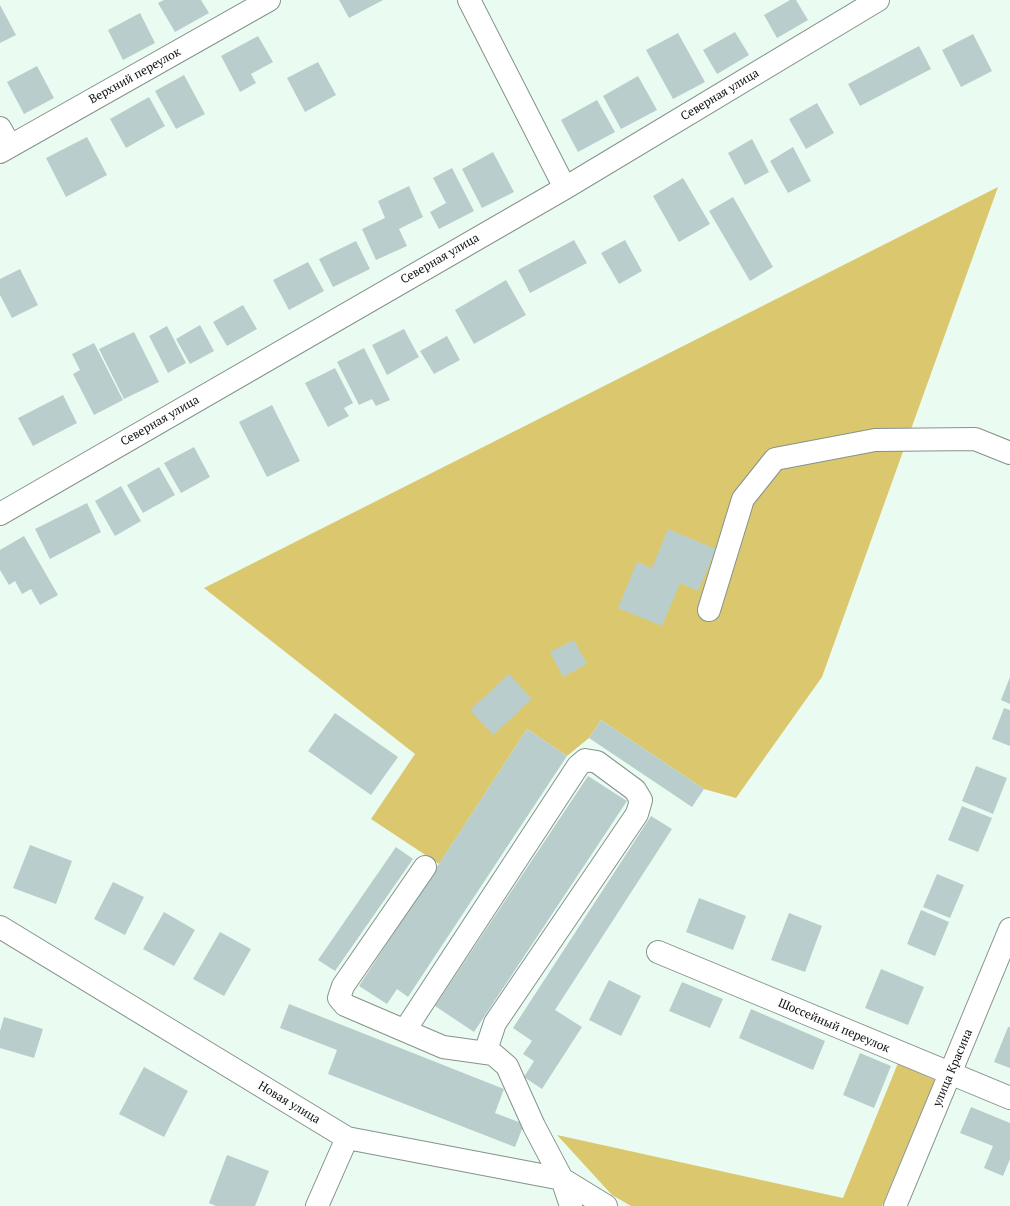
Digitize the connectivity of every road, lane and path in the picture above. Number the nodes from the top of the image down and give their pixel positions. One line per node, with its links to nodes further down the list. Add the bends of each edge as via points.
1 (269, 0): 4 (street, Верхний переулок)
2 (469, 0): 5 (street)
3 (878, 0): 5 (street, Северная улица)
4 (3, 142)
5 (565, 188): 7 (street, Северная улица)
6 (1010, 453): 8 (street, via 975,439 875,440 775,459 743,499)
7 (0, 514)
8 (708, 610)
9 (426, 867): 13 (street, via 343,986 339,998 345,1005)
10 (0, 927): 17 (street, Новая улица)
11 (1010, 929): 15 (street, улица Красина)
12 (658, 952): 15 (street, Шоссейный переулок)
13 (405, 1030): 14 (street, via 443,1047); 14 (street, via 578,766 585,760 597,762 635,790 641,800 638,814 496,1023)
14 (485, 1053): 18 (street, via 493,1054 507,1066)
15 (950, 1074): 16 (street, Шоссейный переулок); 22 (street, улица Красина)
16 (1010, 1098)
17 (347, 1138): 18 (street, Новая улица); 19 (street)
18 (562, 1179): 20 (street); 21 (street, Новая улица)
19 (317, 1206)
20 (571, 1206)
21 (606, 1206)
22 (895, 1206)

